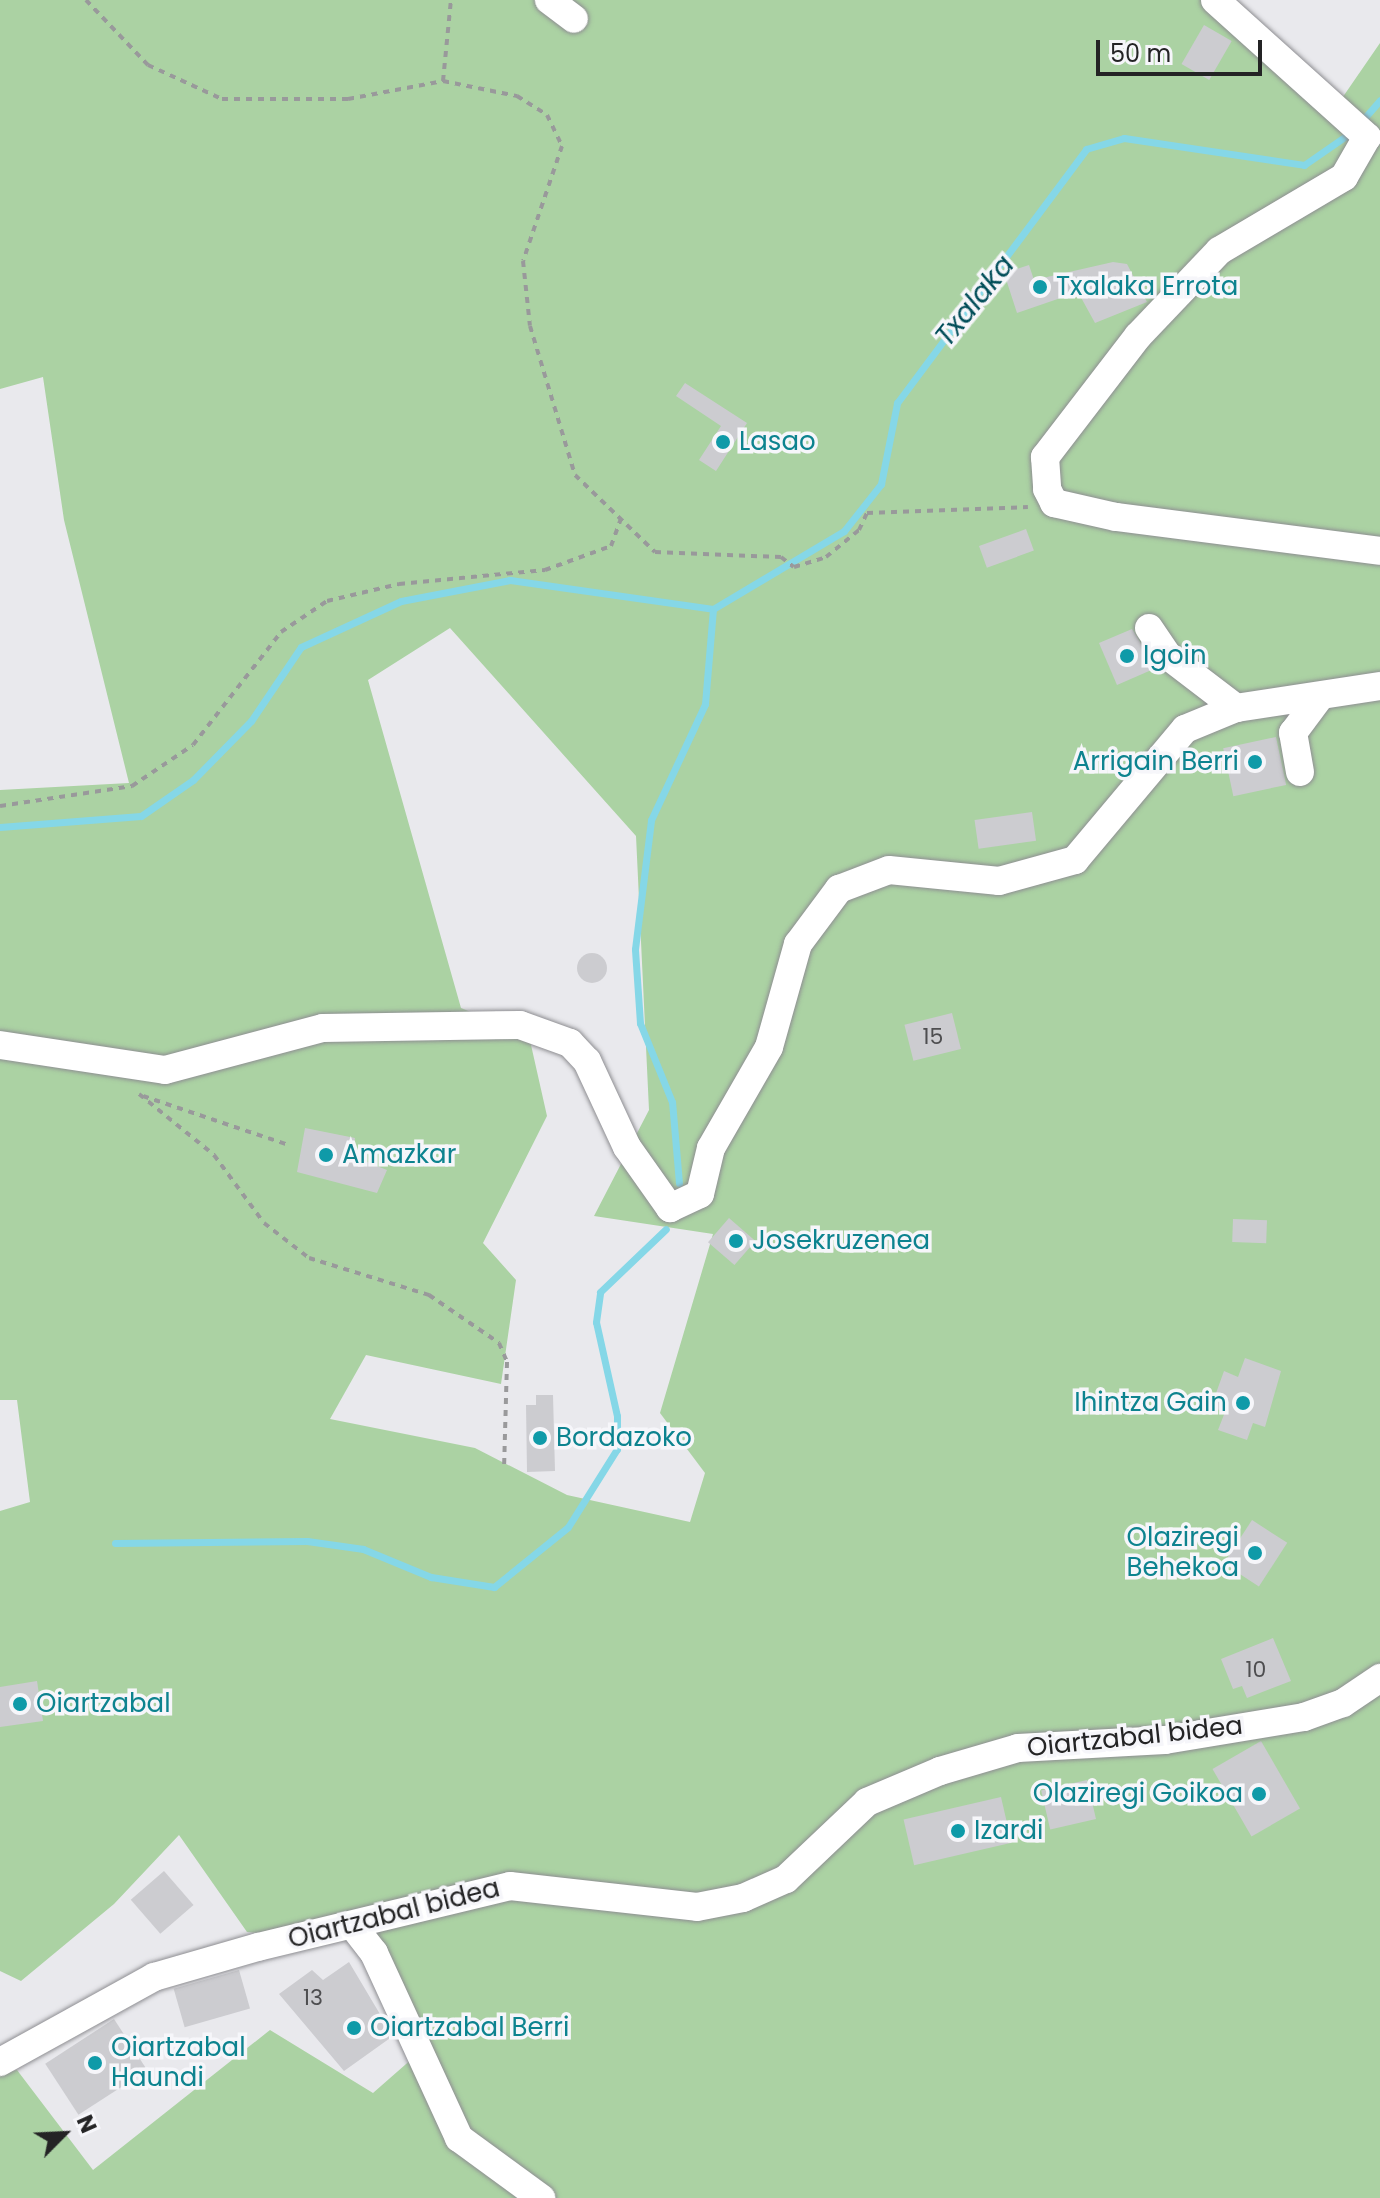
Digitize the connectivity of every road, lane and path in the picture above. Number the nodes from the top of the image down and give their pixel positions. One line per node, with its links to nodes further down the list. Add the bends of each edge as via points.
1 (86, 0): 6 (path, via 148,65 222,99 348,99)
2 (451, 0): 6 (path)
3 (549, 0): 5 (street)
4 (1215, 0): 7 (street)
5 (574, 19)
6 (443, 81): 9 (path, via 517,96 547,115 562,146 529,236 523,290 565,452 575,475)
7 (1364, 127): 8 (street, via 1344,177 1219,251 1138,336 1045,457 1047,489 1054,503)
8 (1067, 506): 9 (path, via 867,513 859,530 826,557 794,567 789,560 655,552); 10 (street)
9 (621, 519): 16 (path, via 611,546 545,570 399,584 327,601 281,632 193,745 132,786)
10 (1380, 551)
11 (1149, 628): 14 (street, via 1168,656)
12 (1380, 686): 13 (street)
13 (1319, 698): 14 (street); 15 (street, via 1293,733)
14 (1236, 708): 18 (street, via 1185,729 1075,860 999,881 889,870 839,889 798,944 769,1047 711,1148 700,1194 670,1208 627,1147 587,1061 570,1043 520,1025 323,1028 221,1060 165,1070)
15 (1300, 772)
16 (0, 806)
17 (0, 1045): 18 (street)
18 (110, 1066): 19 (path, via 114,1084)
19 (139, 1094): 20 (path); 21 (path, via 214,1155 264,1223 309,1258 429,1295 499,1343 507,1362)
20 (286, 1144)
21 (504, 1467)
22 (1380, 1678): 23 (street, Oiartzabal bidea, via 1343,1703 1304,1717 1165,1740 1018,1748 940,1771 867,1802 786,1879 743,1898 697,1907 510,1886)
23 (353, 1926): 24 (street, Oiartzabal bidea, via 154,1977); 25 (street, via 384,1973 459,2138)
24 (0, 2062)
25 (541, 2198)

